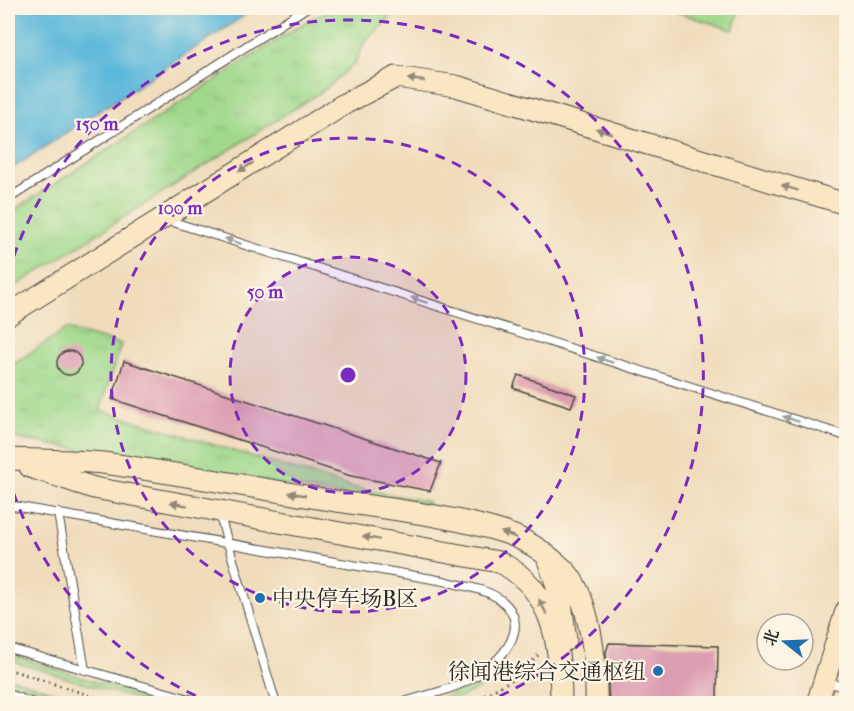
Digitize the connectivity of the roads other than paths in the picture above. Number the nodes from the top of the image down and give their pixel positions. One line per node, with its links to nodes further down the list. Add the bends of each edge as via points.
1 (306, 8): 2 (lane)
2 (8, 199)
3 (846, 204): 4 (street, one-way to 4, via 456,86 396,77 346,103)
4 (163, 219): 5 (street); 6 (lane, one-way to 4)
5 (8, 315)
6 (846, 436)
7 (8, 460): 9 (street, one-way to 7, via 94,488); 12 (street, one-way to 7, via 517,538 479,525 101,463)
8 (8, 504): 10 (lane)
9 (218, 511): 11 (lane); 23 (street, one-way to 9, via 557,635 533,587 514,569 499,562)
10 (58, 513): 11 (lane); 15 (lane)
11 (226, 543): 21 (lane); 22 (lane, via 444,581 501,600 514,614 511,644 498,661 472,679)
12 (547, 556): 24 (street, via 560,595); 25 (street, via 575,585 584,612 595,671)
13 (846, 611): 16 (street)
14 (8, 648): 15 (lane)
15 (85, 670): 20 (lane)
16 (824, 681): 17 (lane); 26 (street)
17 (846, 688)
18 (8, 694): 19 (lane)
19 (36, 704)
20 (207, 704)
21 (276, 704)
22 (398, 704)
23 (561, 704)
24 (570, 704)
25 (596, 704)
26 (817, 704)

